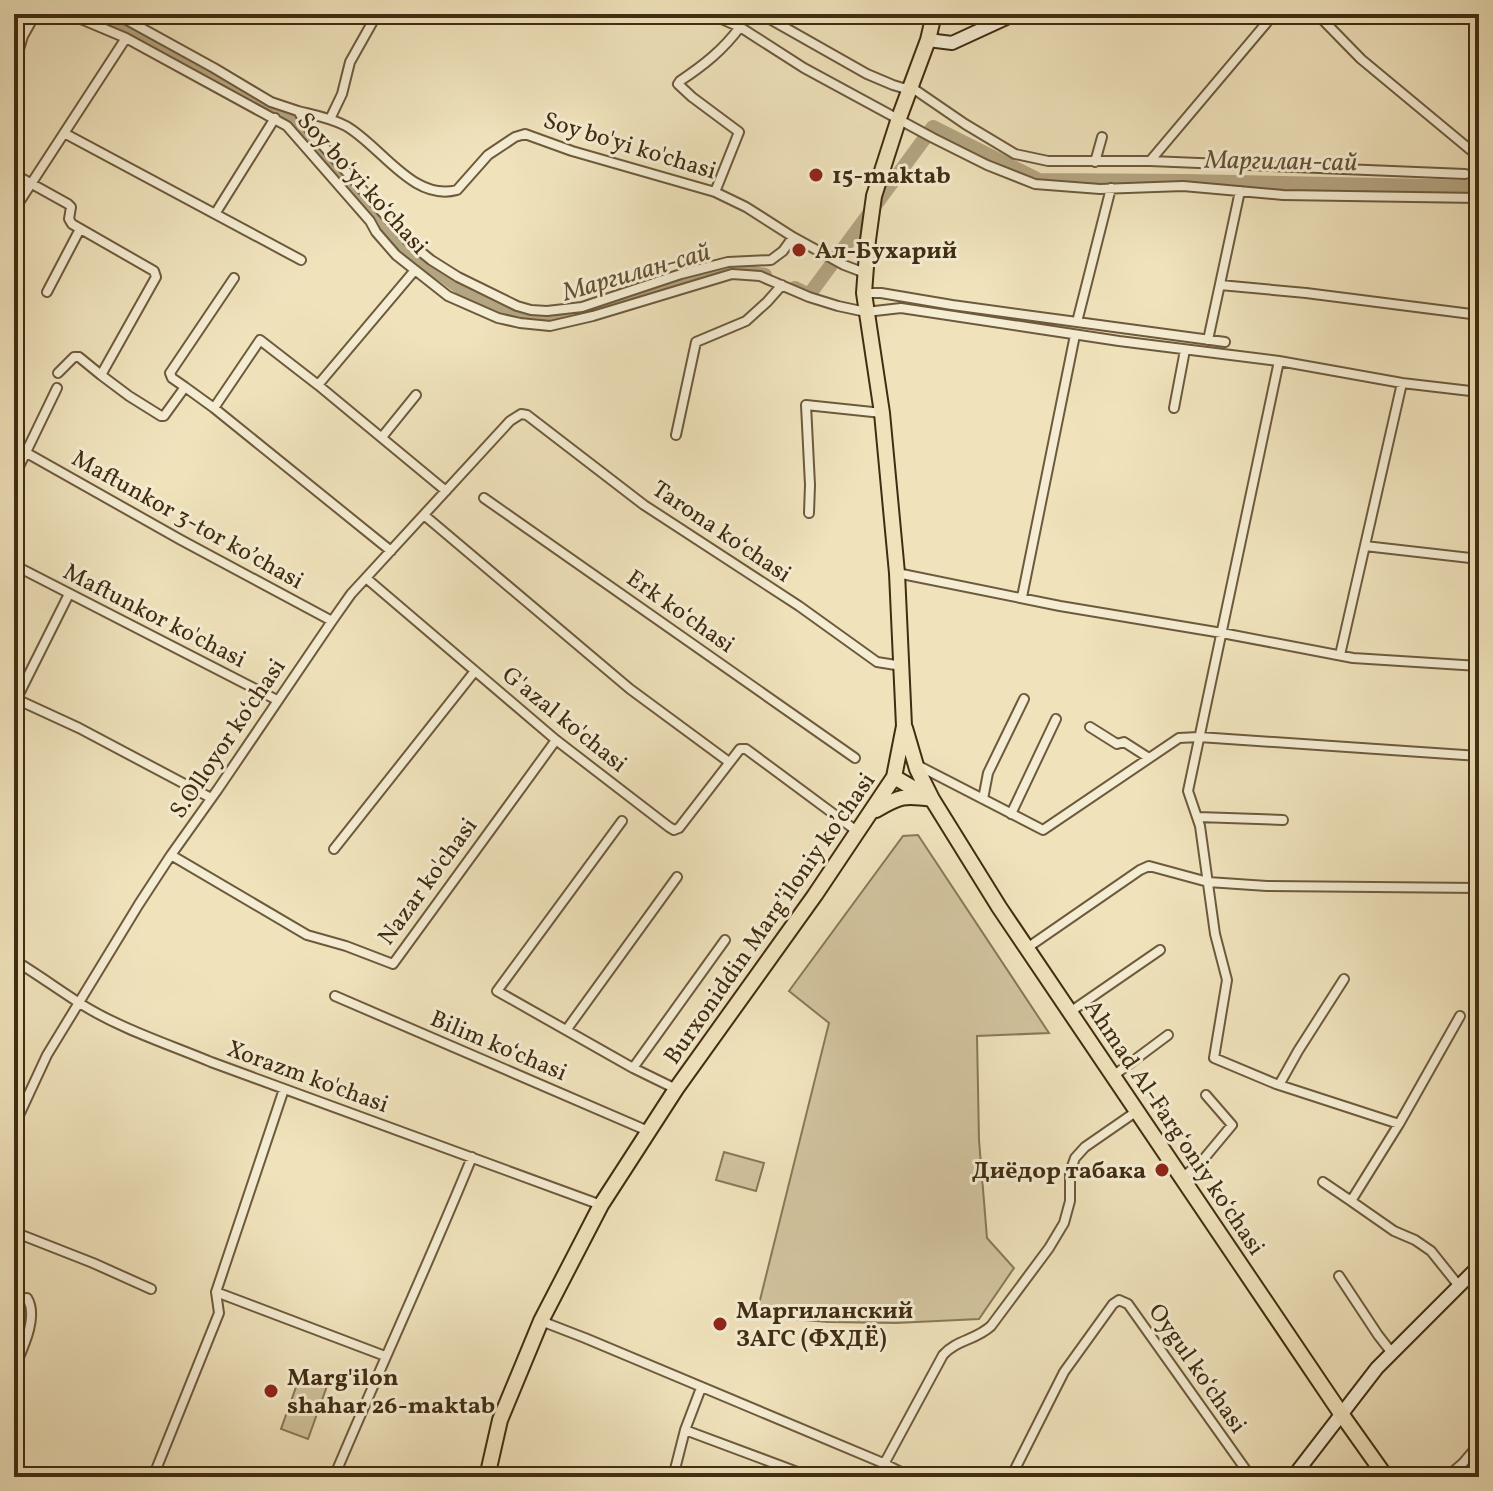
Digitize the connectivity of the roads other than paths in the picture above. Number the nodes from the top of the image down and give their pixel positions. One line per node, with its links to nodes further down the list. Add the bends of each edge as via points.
1 (20, 14): 11 (street)
2 (69, 14): 13 (street, Soy boʻyi koʻchasi)
3 (116, 14): 17 (street, Soy boʻyi koʻchasi, via 271,102)
4 (377, 14): 20 (street, via 350,62)
5 (710, 14): 12 (street)
6 (761, 14): 16 (street, via 867,74)
7 (934, 14): 14 (main road, Burxoniddin Marg’iloniy ko’chasi)
8 (1015, 14): 14 (street, via 952,43)
9 (1274, 14): 24 (street)
10 (1317, 14): 23 (street, via 1361,59)
11 (35, 17): 15 (street)
12 (740, 27): 19 (street); 31 (street, via 711,60 678,84 739,132)
13 (126, 38): 18 (street, Soy boʻyi koʻchasi); 21 (street)
14 (928, 40): 16 (main road, Burxoniddin Marg’iloniy ko’chasi)
15 (14, 66)
16 (911, 87): 19 (main road, Burxoniddin Marg’iloniy ko’chasi); 25 (street, via 1015,154)
17 (298, 111): 20 (street, Soy bo'yi ko'chasi); 36 (street, Soy boʻyi koʻchasi, via 410,243 458,277 531,310 582,307 728,262 771,260)
18 (275, 118): 34 (street); 38 (street, Soy boʻyi koʻchasi)
19 (899, 118): 29 (street, via 1035,184); 39 (main road, Burxoniddin Marg’iloniy ko’chasi, via 874,196)
20 (330, 119): 31 (street, Soy bo'yi ko'chasi, via 367,141 411,181 433,189 457,190 488,155 525,134)
21 (64, 133): 28 (street); 34 (street)
22 (1102, 137): 25 (street)
23 (1479, 157)
24 (1150, 161): 25 (street); 27 (street)
25 (1095, 162)
26 (14, 174): 28 (street)
27 (1465, 174)
28 (31, 184): 33 (street); 35 (street, via 68,204 69,219)
29 (1111, 188): 30 (street); 47 (street)
30 (1240, 191): 32 (street); 42 (street)
31 (715, 192): 36 (street, Soy bo'yi ko'chasi)
32 (1479, 198)
33 (14, 210)
34 (215, 214): 37 (street)
35 (80, 229): 43 (street); 54 (street, via 154,271 156,277)
36 (793, 237): 39 (street)
37 (301, 260)
38 (415, 270): 41 (street, Soy boʻyi koʻchasi, via 470,307 498,318 550,326 732,274 760,276); 56 (street)
39 (865, 273): 44 (main road, Burxoniddin Marg’iloniy ko’chasi)
40 (234, 278): 57 (street, via 170,373)
41 (782, 285): 45 (street, Soy boʻyi koʻchasi); 65 (street, via 746,321 696,342)
42 (1220, 285): 46 (street); 49 (street)
43 (47, 292)
44 (864, 293): 45 (main road, Burxoniddin Marg’iloniy ko’chasi); 47 (street)
45 (866, 312): 48 (street, Soy boʻyi koʻchasi, via 901,308); 63 (main road, Burxoniddin Marg’iloniy ko’chasi)
46 (1479, 315)
47 (1077, 322): 49 (street)
48 (1075, 335): 51 (street, Soy boʻyi koʻchasi); 80 (street)
49 (1208, 340): 50 (street)
50 (1225, 342)
51 (1185, 350): 52 (street, Soy boʻyi koʻchasi); 62 (street)
52 (1279, 361): 55 (street, Soy boʻyi koʻchasi); 82 (street)
53 (58, 373): 54 (street, via 69,359 79,357)
54 (101, 375): 57 (street, via 161,416)
55 (1402, 383): 59 (street, Soy boʻyi koʻchasi); 73 (street)
56 (318, 385): 61 (street, via 260,340); 66 (street)
57 (185, 387): 61 (street)
58 (57, 388): 67 (street)
59 (1479, 392)
60 (416, 395): 66 (street)
61 (214, 408): 74 (street)
62 (1174, 408)
63 (882, 413): 71 (street, via 806,405); 77 (main road, Burxoniddin Marg’iloniy ko’chasi)
64 (527, 415): 69 (street, S.Olloyor koʻchasi, via 510,421); 84 (street, Tarona koʻchasi, via 644,505 877,662)
65 (676, 435)
66 (382, 437): 69 (street)
67 (25, 452): 68 (street); 81 (street, Maftunkor 3-tor koʼchasi)
68 (14, 477)
69 (446, 491): 72 (street, S.Olloyor koʻchasi)
70 (484, 498): 96 (street, Erk koʻchasi)
71 (809, 513)
72 (424, 515): 74 (street, S.Olloyor koʻchasi); 98 (street, via 630,689)
73 (1365, 546): 75 (street); 83 (street)
74 (391, 551): 78 (street, S.Olloyor koʻchasi)
75 (1479, 559)
76 (14, 565): 79 (street, Maftunkor ko'chasi)
77 (897, 573): 80 (street); 84 (main road, Burxoniddin Marg’iloniy ko’chasi)
78 (366, 578): 81 (street, S.Olloyor koʻchasi); 86 (street, G'azal ko'chasi)
79 (69, 594): 88 (street, Maftunkor ko'chasi); 89 (street)
80 (1022, 597): 82 (street)
81 (332, 621): 88 (street, S.Olloyor koʻchasi)
82 (1222, 633): 83 (street); 93 (street)
83 (1340, 655): 85 (street)
84 (902, 666): 91 (main road, Burxoniddin Marg’iloniy ko’chasi)
85 (1479, 666)
86 (475, 671): 94 (street, G'azal ko'chasi); 110 (street)
87 (1024, 699): 103 (street, via 988,773)
88 (277, 700): 101 (street, S.Olloyor koʻchasi)
89 (15, 702): 101 (street, via 79,728)
90 (1056, 719): 105 (street)
91 (904, 726): 99 (main road, Ahmad Al-Fargʻoniy koʻchasi); 100 (main road, Burxoniddin Marg’iloniy ko’chasi)
92 (1090, 727): 97 (street)
93 (1199, 737): 95 (street); 97 (street, via 1179,738); 106 (street, via 1188,791)
94 (556, 740): 98 (street, G'azal ko'chasi, via 674,830); 111 (street, Nazar ko'chasi, via 393,964 307,935)
95 (1479, 756)
96 (855, 758)
97 (1149, 758): 105 (street, via 1045,830)
98 (729, 762): 109 (street, via 740,749 751,751)
99 (916, 764): 102 (main road, Ahmad Al-Fargʻoniy koʻchasi); 103 (street)
100 (894, 777): 102 (main road); 104 (main road, Burxoniddin Marg’iloniy ko’chasi)
101 (211, 798): 111 (street, S.Olloyor koʻchasi)
102 (932, 799): 104 (main road, via 897,798); 116 (main road, Ahmad Al-Fargʻoniy koʻchasi)
103 (983, 799): 105 (street)
104 (872, 812): 109 (main road, Burxoniddin Marg’iloniy ko’chasi)
105 (1011, 814)
106 (1198, 817): 107 (street); 113 (street)
107 (1283, 820)
108 (622, 821): 124 (street, via 497,991)
109 (858, 832): 130 (main road, Burxoniddin Marg’iloniy ko’chasi)
110 (334, 849)
111 (171, 855): 121 (street, S.Olloyor koʻchasi)
112 (677, 877): 124 (street)
113 (1208, 882): 114 (street); 116 (street, via 1149,866); 128 (street, via 1227,980 1214,1058)
114 (1479, 888)
115 (725, 940): 126 (street)
116 (1027, 948): 122 (main road, Ahmad Al-Fargʻoniy koʻchasi)
117 (1160, 950): 122 (street)
118 (14, 960): 121 (street, Xorazm ko'chasi)
119 (1344, 979): 128 (street)
120 (335, 996): 135 (street, Bilim koʻchasi)
121 (78, 1002): 129 (street, Xorazm ko'chasi, via 119,1024); 134 (street, S.Olloyor koʻchasi)
122 (1070, 1012): 127 (main road, Ahmad Al-Fargʻoniy koʻchasi)
123 (1460, 1016): 133 (street)
124 (567, 1029): 126 (street)
125 (1168, 1035): 127 (street)
126 (633, 1068): 130 (street)
127 (1113, 1076): 132 (main road, Ahmad Al-Fargʻoniy koʻchasi)
128 (1279, 1085): 133 (street)
129 (284, 1089): 136 (street, Xorazm ko'chasi); 146 (street)
130 (676, 1089): 135 (main road, Burxoniddin Marg’iloniy ko’chasi)
131 (1206, 1095): 137 (street, via 1232,1125)
132 (1137, 1111): 137 (main road, Ahmad Al-Fargʻoniy koʻchasi); 156 (street, via 1075,1158 1068,1212 1059,1233 991,1326 943,1355)
133 (1399, 1124): 139 (street)
134 (14, 1126)
135 (648, 1131): 140 (main road, Burxoniddin Marg’iloniy ko’chasi)
136 (472, 1157): 140 (street, Xorazm ko'chasi); 150 (street)
137 (1182, 1178): 153 (main road, Ahmad Al-Fargʻoniy koʻchasi)
138 (1323, 1182): 139 (street)
139 (1351, 1201): 144 (street, via 1431,1251)
140 (601, 1205): 148 (main road, Burxoniddin Marg’iloniy ko’chasi)
141 (14, 1232): 145 (street)
142 (1479, 1266): 144 (street)
143 (1339, 1276): 149 (street)
144 (1459, 1286): 149 (street)
145 (151, 1289)
146 (216, 1292): 150 (street); 157 (street, via 219,1313)
147 (14, 1300): 151 (street, via 27,1298 30,1304 29,1335)
148 (541, 1321): 152 (street); 159 (main road, Burxoniddin Marg’iloniy ko’chasi, via 500,1420)
149 (1392, 1353): 153 (street)
150 (385, 1356): 158 (street)
151 (14, 1369)
152 (701, 1388): 154 (street); 156 (street)
153 (1342, 1415): 168 (street); 169 (main road, Ahmad Al-Fargʻoniy koʻchasi)
154 (685, 1430): 160 (street); 161 (street)
155 (1479, 1444): 170 (street)
156 (883, 1463): 162 (street); 163 (street)
157 (153, 1477)
158 (334, 1477)
159 (487, 1477)
160 (673, 1477)
161 (811, 1477)
162 (877, 1477)
163 (911, 1477)
164 (1011, 1477): 167 (street, Oygul koʻchasi, via 1064,1372 1113,1304 1122,1300)
165 (1112, 1477): 166 (street)
166 (1126, 1477)
167 (1251, 1477)
168 (1293, 1477)
169 (1386, 1477)
170 (1447, 1477)

